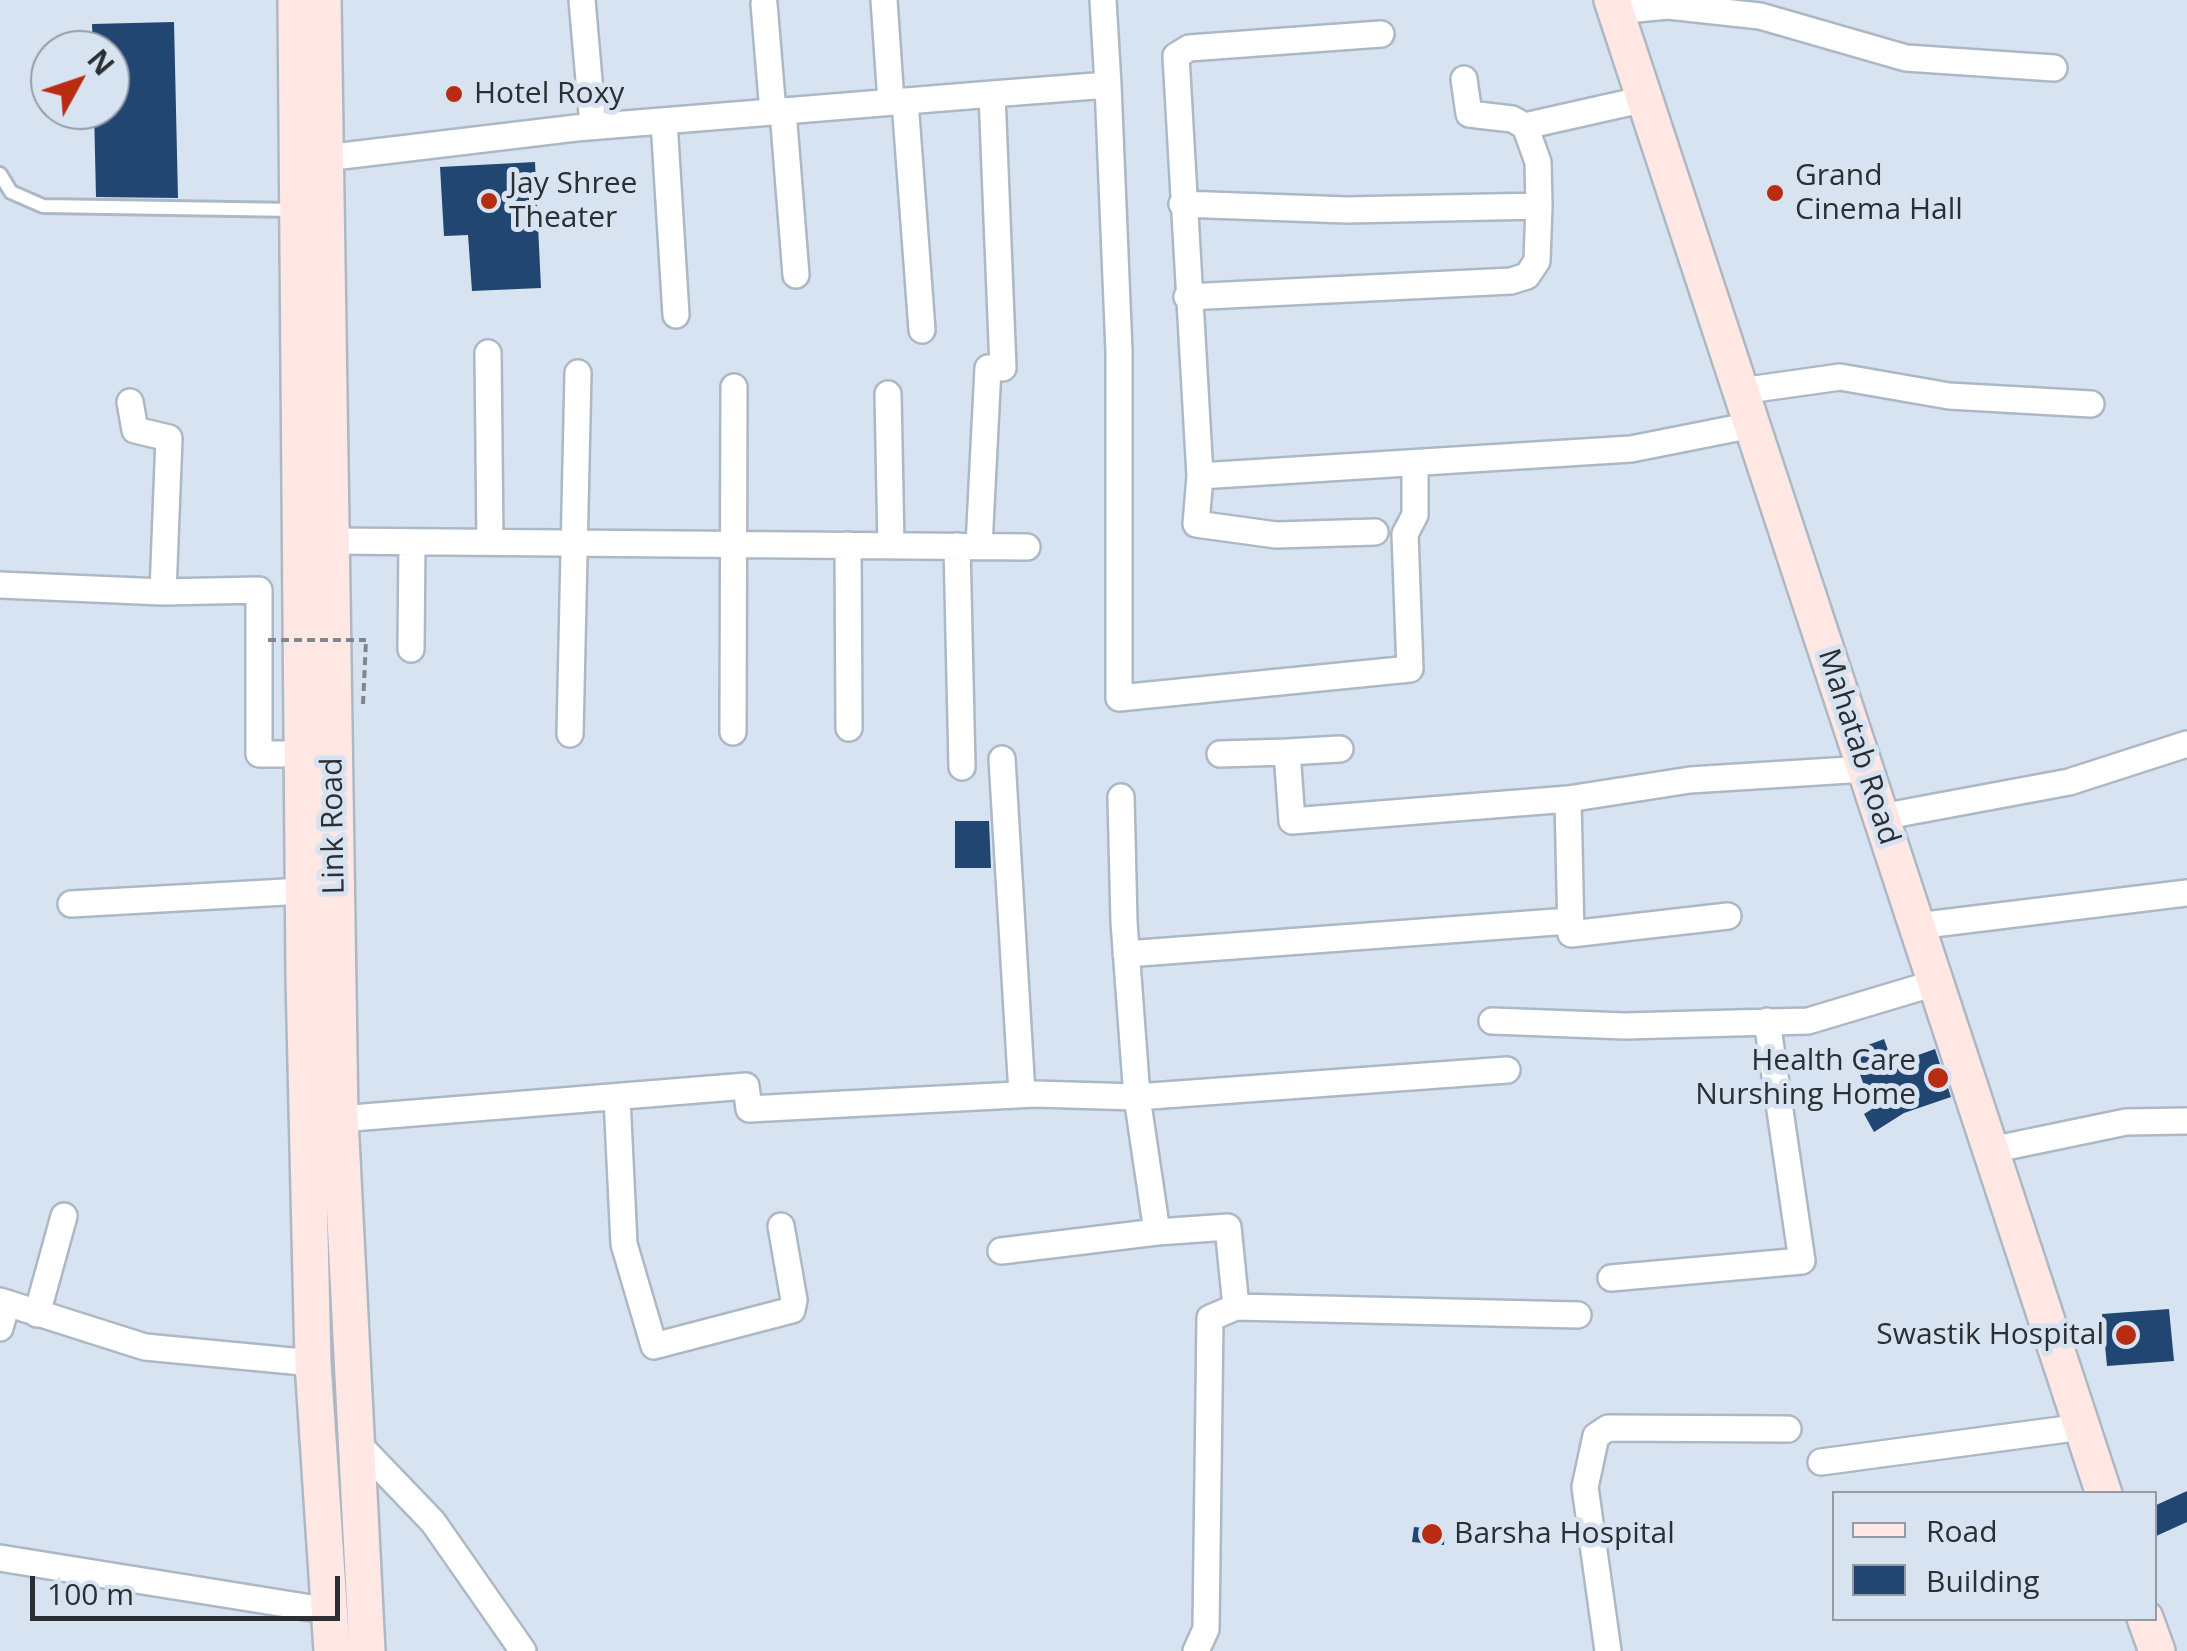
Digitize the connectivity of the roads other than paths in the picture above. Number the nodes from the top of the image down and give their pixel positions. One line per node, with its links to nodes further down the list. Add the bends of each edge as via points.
1 (296, 0): 23 (main road, Link Road)
2 (323, 0): 19 (main road, Link Road)
3 (582, 0): 17 (street)
4 (884, 0): 14 (street)
5 (1104, 0): 11 (street)
6 (764, 4): 15 (street)
7 (1614, 5): 9 (street, via 1760,16 1906,58); 13 (main road, Mahatab Road)
8 (1381, 34): 21 (street, via 1180,50)
9 (2054, 68)
10 (1464, 79): 18 (street, via 1469,114)
11 (1108, 85): 12 (street); 36 (street, via 1119,352 1119,698 1410,669 1404,534 1414,515)
12 (992, 94): 14 (street); 46 (street, via 1003,368 988,368)
13 (1645, 99): 18 (street); 31 (main road, Mahatab Road)
14 (898, 102): 15 (street); 27 (street)
15 (778, 112): 16 (street); 24 (street)
16 (664, 121): 17 (street); 26 (street)
17 (593, 126): 19 (street)
18 (1525, 126): 22 (street, via 1538,162)
19 (325, 158): 39 (main road, Link Road)
20 (0, 174): 23 (lane, via 11,192 43,206)
21 (1182, 204): 22 (street, via 1347,210); 25 (street)
22 (1539, 206): 25 (street, via 1537,261 1528,276)
23 (298, 210): 57 (main road, Link Road)
24 (796, 275)
25 (1187, 297): 37 (street)
26 (676, 315)
27 (922, 330)
28 (488, 353): 41 (street)
29 (578, 373): 42 (street)
30 (734, 387): 43 (street)
31 (1740, 391): 34 (street, via 1840,377 1949,396); 35 (main road, Mahatab Road)
32 (888, 394): 45 (street)
33 (130, 402): 49 (street, via 135,430 168,438)
34 (2091, 404)
35 (1752, 425): 36 (street, via 1632,449); 61 (main road, Mahatab Road)
36 (1415, 463): 37 (street)
37 (1200, 476): 38 (street, via 1196,524 1276,535)
38 (1375, 532)
39 (330, 541): 40 (street); 79 (main road, Link Road)
40 (412, 542): 41 (street); 50 (street)
41 (490, 542): 42 (street)
42 (574, 543): 43 (street); 53 (street)
43 (732, 544): 44 (street); 52 (street)
44 (848, 545): 45 (street); 51 (street)
45 (891, 546): 46 (street)
46 (968, 546): 47 (street); 60 (street)
47 (1028, 547)
48 (0, 585): 49 (street)
49 (163, 592): 57 (street, via 259,590 259,754)
50 (411, 648)
51 (849, 728)
52 (733, 732)
53 (570, 734)
54 (2187, 744): 64 (street, via 2069,782)
55 (1340, 749): 56 (street)
56 (1287, 752): 58 (street); 63 (street, via 1292,821)
57 (303, 754): 65 (main road, Link Road)
58 (1220, 754)
59 (1002, 759): 76 (street)
60 (962, 767)
61 (1865, 770): 63 (street, via 1690,780); 64 (main road, Mahatab Road)
62 (1121, 797): 71 (street)
63 (1568, 800): 69 (street)
64 (1881, 817): 70 (main road, Mahatab Road)
65 (304, 891): 67 (street); 91 (main road, Link Road)
66 (2187, 893): 70 (street)
67 (71, 904)
68 (1728, 916): 69 (street, via 1571,934)
69 (1569, 920): 71 (street)
70 (1917, 926): 72 (main road, Mahatab Road)
71 (1126, 954): 77 (street)
72 (1936, 983): 74 (street, via 1808,1021); 81 (main road, Mahatab Road)
73 (1492, 1020): 74 (street, via 1625,1026)
74 (1767, 1022): 86 (street, via 1802,1261)
75 (1507, 1070): 77 (street)
76 (1022, 1094): 77 (street); 78 (street, via 750,1109 746,1086)
77 (1137, 1097): 84 (street)
78 (617, 1098): 79 (street); 83 (street, via 624,1244 654,1346 792,1310)
79 (340, 1120): 94 (main road, Link Road)
80 (2187, 1121): 81 (street, via 2126,1122)
81 (1991, 1150): 92 (main road, Mahatab Road)
82 (64, 1216): 89 (street)
83 (781, 1226)
84 (1157, 1232): 85 (street); 87 (street, via 1228,1227)
85 (1000, 1251)
86 (1611, 1278)
87 (1236, 1307): 90 (street); 103 (street, via 1210,1318 1206,1629)
88 (2, 1311): 89 (street)
89 (37, 1314): 91 (street, via 146,1348)
90 (1578, 1316)
91 (313, 1363): 98 (main road, Link Road)
92 (2082, 1426): 95 (street); 96 (main road, Mahatab Road)
93 (1788, 1429): 104 (street, via 1608,1428 1596,1436 1585,1486)
94 (360, 1446): 101 (main road, Link Road); 102 (street, via 434,1522)
95 (1821, 1462)
96 (2103, 1491)
97 (0, 1558): 98 (street)
98 (330, 1611): 100 (main road, Link Road)
99 (2146, 1621): 105 (main road)
100 (332, 1651)
101 (366, 1651)
102 (523, 1651)
103 (1196, 1651)
104 (1608, 1651)
105 (2158, 1651)

